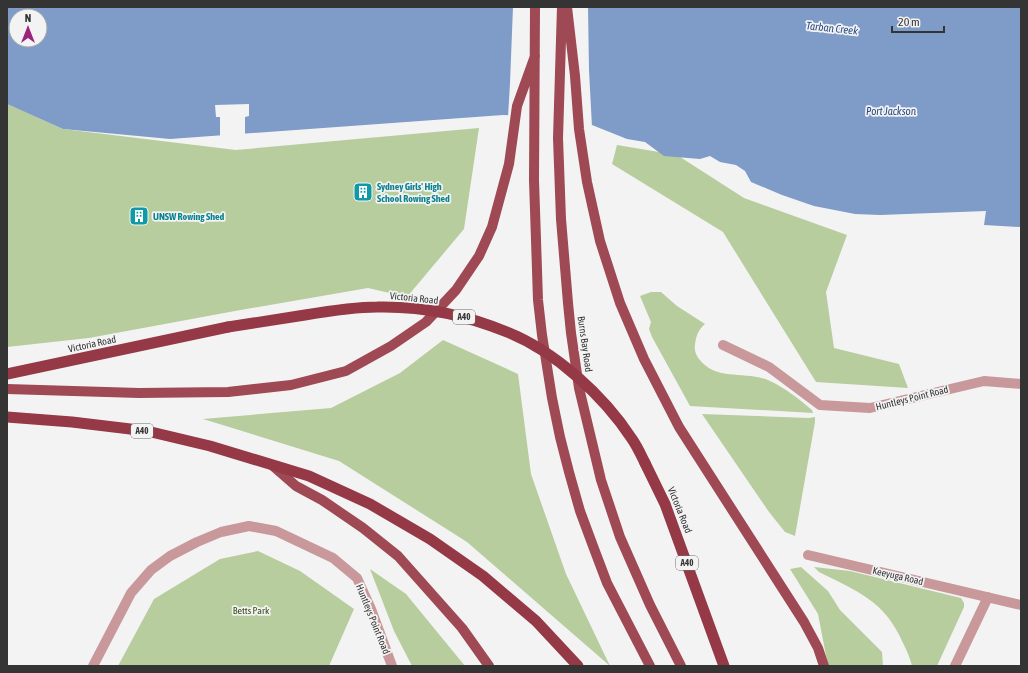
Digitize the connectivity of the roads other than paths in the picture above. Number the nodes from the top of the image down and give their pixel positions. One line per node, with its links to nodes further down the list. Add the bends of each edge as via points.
1 (535, 7): 4 (main road)
2 (562, 7): 19 (main road, Burns Bay Road, via 558,138 561,218 571,333 580,388 601,480 620,537 650,605)
3 (567, 7): 21 (main road, via 587,182 600,241 620,303 644,359 679,427 804,622)
4 (535, 56): 8 (main road, via 517,106 509,164 492,227 479,256 456,290 426,322 391,346 346,371 291,385 228,392 139,393); 18 (main road, via 534,180 538,300 560,437 580,511 607,583)
5 (723, 345): 7 (street, Huntleys Point Road, via 769,367 820,405 870,408 984,381)
6 (7, 374): 20 (highway, Victoria Road / A40, bridge, via 228,327 347,308 377,307 433,311 459,316 508,332 532,345 576,376 596,394 632,439 665,504)
7 (1021, 384)
8 (7, 389)
9 (7, 417): 10 (highway, A40, via 147,431 210,446)
10 (273, 466): 16 (main road, via 296,486 363,528 398,556 462,628); 17 (highway, A40, via 309,476 370,504 430,539 483,576 536,621)
11 (808, 555): 12 (street, Keeyuga Road)
12 (988, 597): 13 (street); 22 (street)
13 (1021, 605)
14 (93, 666): 15 (street, Huntleys Point Road, via 131,593 151,570 170,556 197,542 221,532 249,526 276,531 326,554 357,578)
15 (392, 666)
16 (489, 666)
17 (578, 666)
18 (650, 666)
19 (682, 666)
20 (724, 666)
21 (824, 666)
22 (955, 666)

